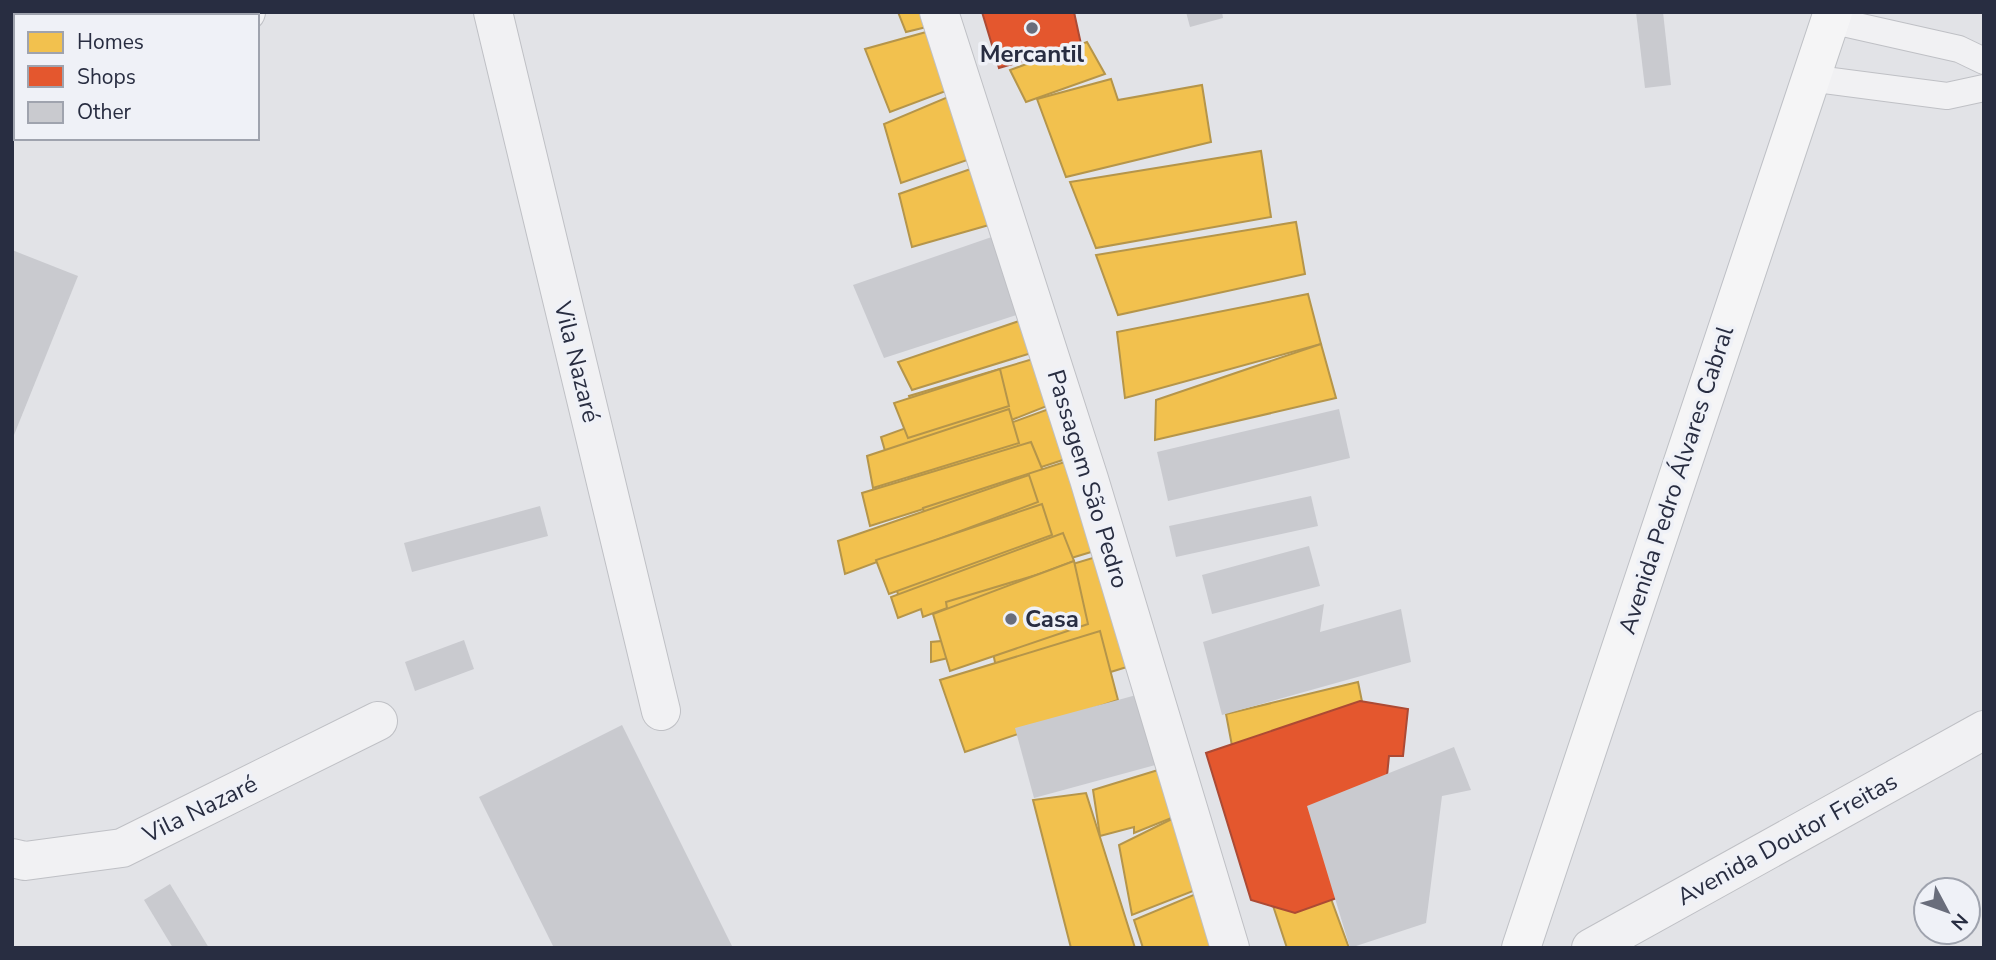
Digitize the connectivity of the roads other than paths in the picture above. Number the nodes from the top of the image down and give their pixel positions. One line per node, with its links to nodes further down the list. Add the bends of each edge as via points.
1 (493, 12): 7 (street, Vila Nazaré)
2 (939, 12): 11 (street, Passagem São Pedro, via 1089,479)
3 (1832, 16): 4 (lane, via 1959,49); 5 (main road, Avenida Pedro Álvares Cabral)
4 (1984, 61)
5 (1809, 78): 6 (lane, via 1947,96); 12 (main road, Avenida Pedro Álvares Cabral)
6 (1984, 89)
7 (661, 711)
8 (378, 721): 10 (street, Vila Nazaré, via 122,848 24,861)
9 (1984, 730): 13 (street, Avenida Doutor Freitas)
10 (12, 858)
11 (1230, 948)
12 (1521, 948)
13 (1591, 948)

